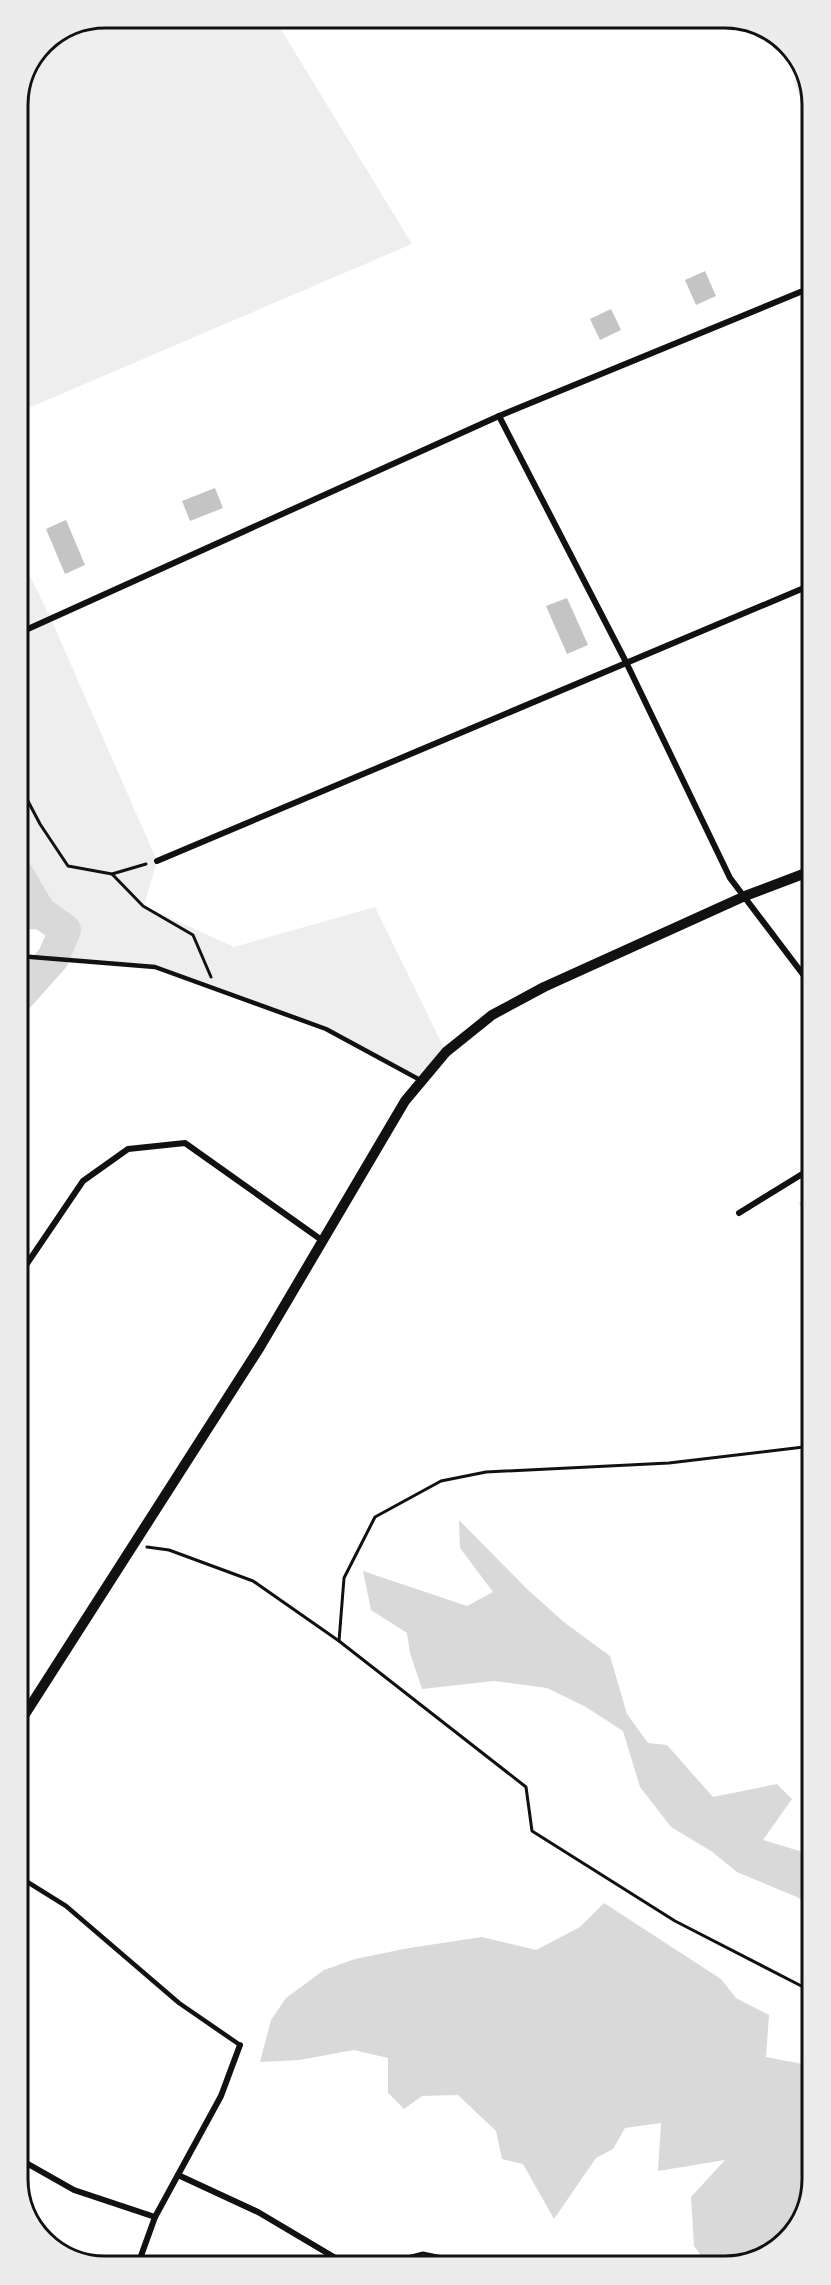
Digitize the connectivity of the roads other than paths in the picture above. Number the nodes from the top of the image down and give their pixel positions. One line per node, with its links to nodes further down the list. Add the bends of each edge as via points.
1 (802, 291): 2 (street)
2 (499, 416): 4 (street); 5 (street)
3 (802, 589): 5 (street)
4 (29, 629)
5 (626, 662): 6 (street); 8 (street, via 730,878)
6 (157, 861)
7 (802, 874): 8 (street)
8 (745, 896): 10 (street); 11 (street, via 544,987 492,1015 446,1052)
9 (29, 957): 11 (lane, via 155,967 326,1029)
10 (802, 973)
11 (422, 1081): 14 (street, via 405,1101)
12 (802, 1174): 13 (street)
13 (740, 1213)
14 (323, 1241): 15 (street, via 185,1143 128,1149 84,1181); 16 (street, via 261,1347)
15 (28, 1262)
16 (28, 1709)
17 (28, 1882): 18 (lane, via 66,1906 179,2003)
18 (240, 2045): 20 (street, via 221,2096)
19 (28, 2164): 21 (street, via 74,2190)
20 (178, 2175): 21 (street); 23 (street, via 258,2212)
21 (155, 2217): 22 (street)
22 (141, 2256)
23 (332, 2256)

